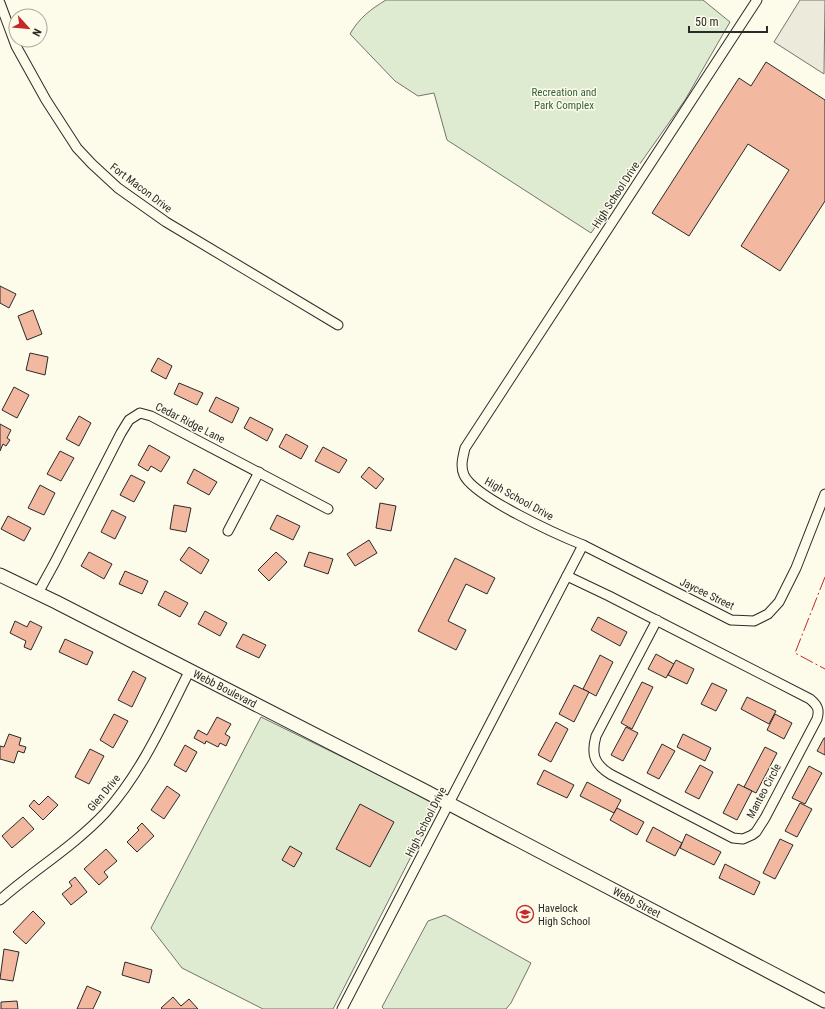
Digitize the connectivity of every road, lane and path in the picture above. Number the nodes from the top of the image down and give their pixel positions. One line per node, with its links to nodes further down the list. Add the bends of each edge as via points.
1 (757, 0): 8 (street, High School Drive, via 465,448 461,465 463,474 479,492)
2 (0, 3): 3 (street, Fort Macon Drive, via 16,46 46,100 77,148 92,164 118,188 166,222)
3 (338, 325)
4 (259, 472): 6 (street, Cedar Ridge Lane); 7 (street); 11 (street, Cedar Ridge Lane, via 151,416 140,413 133,416 121,433)
5 (825, 494): 8 (street, Jaycee Street, via 780,602 768,614 754,621 731,620)
6 (328, 509)
7 (228, 531)
8 (583, 545): 10 (street, High School Drive)
9 (0, 575): 11 (street, Webb Boulevard)
10 (567, 576): 12 (street, Manteo Circle); 14 (street, High School Drive)
11 (38, 593): 13 (street, Webb Boulevard)
12 (657, 620): 12 (street, Manteo Circle, via 596,736 594,758 597,764 610,774 733,838 743,839 752,836 765,818 817,719 818,708 810,699)
13 (190, 670): 14 (street, Webb Boulevard); 15 (street, Glen Drive, via 134,776 119,796 93,824)
14 (449, 804): 16 (street, Webb Street); 17 (street, High School Drive)
15 (0, 900)
16 (825, 1000)
17 (342, 1009)

